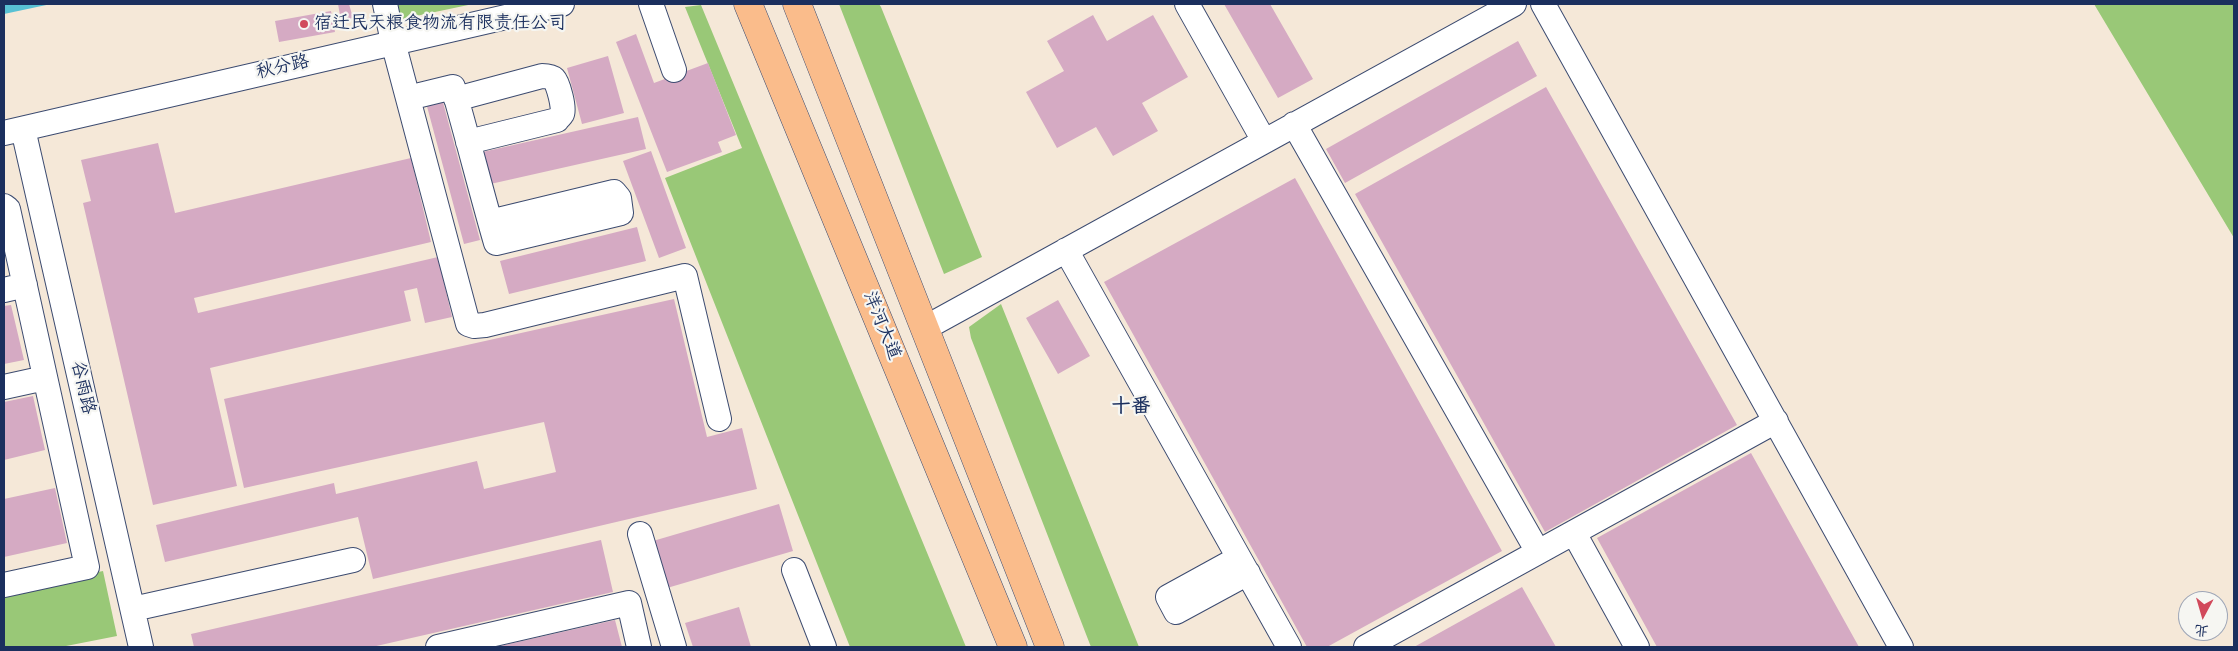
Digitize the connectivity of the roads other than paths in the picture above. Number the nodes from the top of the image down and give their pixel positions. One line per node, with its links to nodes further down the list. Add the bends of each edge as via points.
1 (385, 4): 9 (street)
2 (562, 4): 9 (street, 秋分路)
3 (651, 4): 10 (street)
4 (748, 4): 38 (main road, 洋河大道)
5 (797, 4): 21 (main road)
6 (1187, 4): 16 (street)
7 (1514, 4): 13 (street)
8 (1543, 4): 25 (street)
9 (393, 42): 11 (street); 14 (street, 秋分路)
10 (674, 70)
11 (408, 98): 12 (street, via 453,87); 24 (street, via 468,324 485,325 685,276)
12 (456, 99): 15 (street); 15 (street, via 542,76 554,79 557,86 563,110 557,120)
13 (1294, 124): 16 (street); 28 (street)
14 (13, 131): 32 (street, 谷雨路)
15 (468, 142): 18 (street)
16 (1264, 142): 19 (street)
17 (4, 206): 20 (street, via 8,210)
18 (490, 222): 18 (street, via 496,243 621,213 621,206 614,192)
19 (1066, 250): 21 (street); 40 (street)
20 (14, 287): 22 (street)
21 (925, 328): 39 (main road)
22 (45, 378): 23 (street); 31 (street, via 87,567)
23 (4, 387)
24 (719, 419)
25 (1776, 421): 26 (street); 43 (street)
26 (1574, 533): 28 (street); 42 (street)
27 (640, 534): 36 (street)
28 (1538, 552): 41 (street)
29 (353, 560): 32 (street)
30 (794, 570): 37 (street)
31 (4, 585)
32 (133, 609): 33 (street, 谷雨路)
33 (141, 647)
34 (438, 647): 35 (street, via 629,603)
35 (639, 647)
36 (674, 647)
37 (824, 647)
38 (1013, 647)
39 (1050, 647)
40 (1289, 647)
41 (1366, 647)
42 (1637, 647)
43 (1901, 647)

